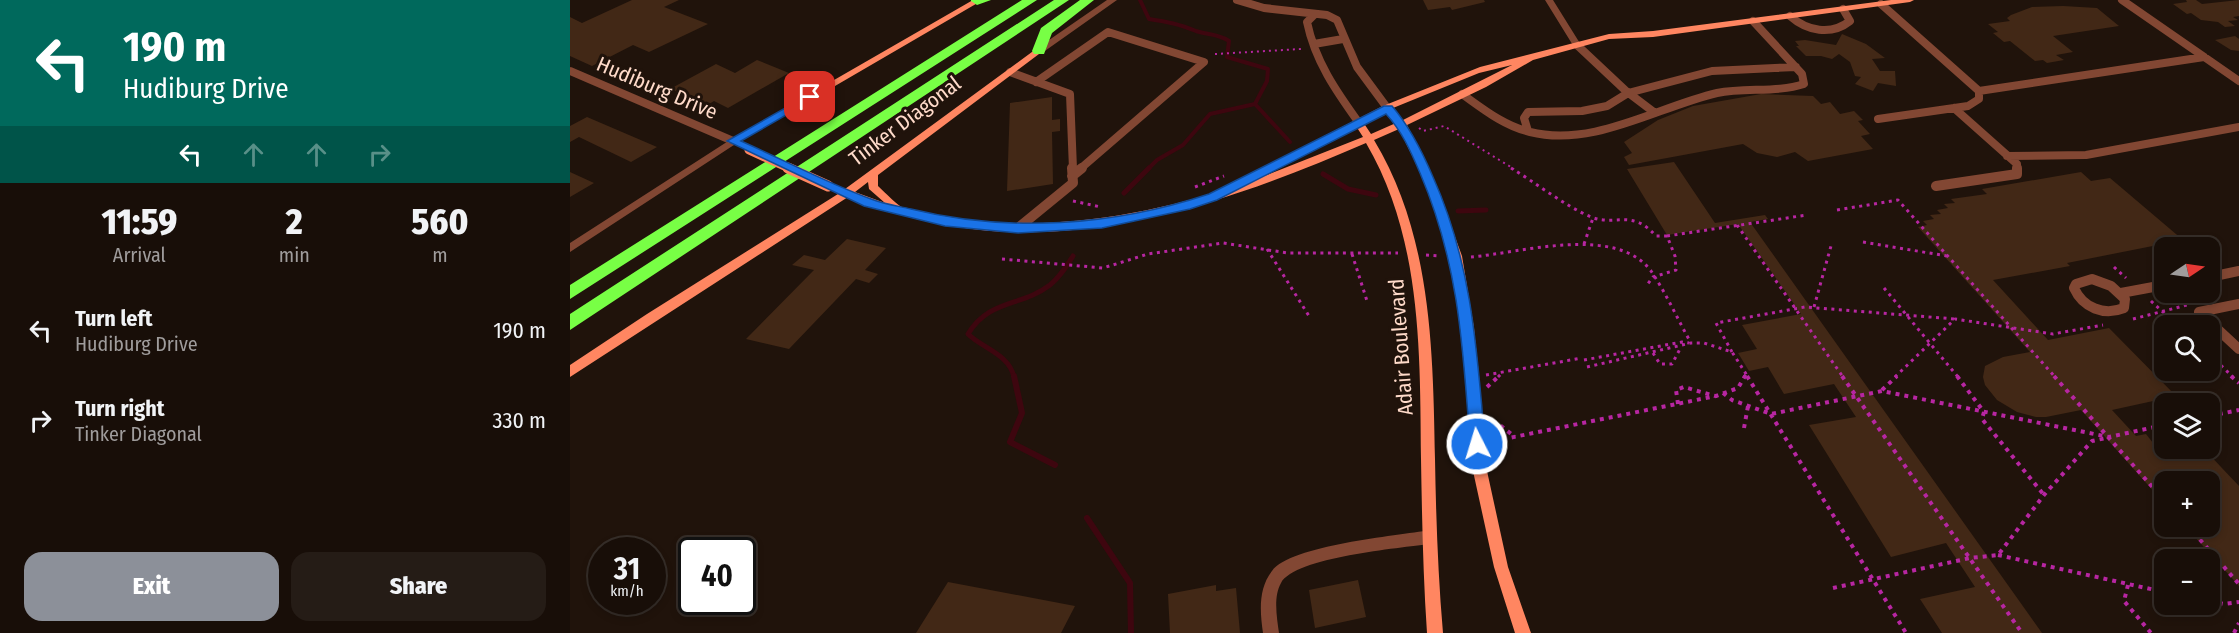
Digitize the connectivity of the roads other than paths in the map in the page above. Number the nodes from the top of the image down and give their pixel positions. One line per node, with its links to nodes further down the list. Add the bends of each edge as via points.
1 (980, 0): 38 (street)
2 (1031, 0): 51 (highway, Tinker Diagonal)
3 (1064, 0): 54 (highway, Tinker Diagonal)
4 (1088, 0): 18 (highway, via 1046,31)
5 (1113, 0): 18 (street, Tinker Diagonal)
6 (1237, 0): 12 (lane)
7 (1549, 0): 17 (street)
8 (1910, 0): 10 (street, Hudiburg Drive)
9 (2122, 0): 19 (lane)
10 (1881, 4): 11 (street, Hudiburg Drive); 26 (lane)
11 (1843, 9): 13 (street, Hudiburg Drive); 13 (lane, via 1850,21 1836,30 1814,29)
12 (1314, 15): 15 (lane, via 1337,20); 16 (lane, Adair Boulevard, via 1307,22)
13 (1790, 16): 14 (street, Hudiburg Drive)
14 (1753, 21): 17 (street, Hudiburg Drive, via 1653,34 1631,41); 21 (lane)
15 (1343, 39): 16 (lane); 30 (lane, via 1364,81)
16 (1314, 44): 34 (lane, Adair Boulevard, via 1328,79)
17 (1577, 45): 20 (street, Hudiburg Drive); 27 (lane)
18 (1039, 51): 23 (street, Tinker Diagonal)
19 (2204, 57): 24 (lane); 26 (lane)
20 (1529, 59): 28 (street, Hudiburg Drive); 30 (street, Hudiburg Drive, via 1478,70)
21 (1796, 67): 27 (lane, via 1712,71); 31 (lane, via 1805,80 1798,87 1722,92)
22 (570, 71): 38 (lane, Hudiburg Drive)
23 (1010, 72): 25 (lane); 40 (street, Tinker Diagonal)
24 (2239, 81)
25 (1036, 82): 41 (lane, via 1070,94); 41 (lane, via 1108,32 1204,62)
26 (1979, 91): 29 (lane, via 1975,103)
27 (1628, 93): 31 (lane); 36 (lane, via 1607,106 1582,111 1528,112 1524,118)
28 (1462, 94): 33 (street, Hudiburg Drive); 36 (lane, via 1493,119)
29 (1954, 108): 32 (lane); 39 (lane)
30 (1388, 109): 33 (street); 34 (street, Hudiburg Drive)
31 (1655, 113): 36 (lane, via 1579,135)
32 (1878, 119)
33 (1406, 121): 37 (street, Hudiburg Drive); 60 (street, via 1456,256 1465,299 1477,444 1488,512)
34 (1359, 123): 37 (street, Adair Boulevard); 44 (street, Hudiburg Drive)
35 (2239, 127): 39 (lane, via 2086,155)
36 (1528, 131)
37 (1370, 138): 44 (street, Hudiburg Drive, via 1292,171); 57 (street, Adair Boulevard, via 1393,185 1419,279 1427,356)
38 (732, 141): 43 (street, Hudiburg Drive, bridge); 47 (street)
39 (2007, 156): 42 (lane, via 2017,164 2017,174)
40 (873, 174): 43 (street, Tinker Diagonal); 45 (street, via 873,187)
41 (1072, 176): 46 (lane, via 1073,183)
42 (1936, 186)
43 (845, 194): 45 (street, Hudiburg Drive); 56 (street, Tinker Diagonal)
44 (1213, 197): 46 (street, Hudiburg Drive, via 1160,213 1102,224)
45 (901, 212): 46 (street, Hudiburg Drive, via 976,226)
46 (1018, 228)
47 (570, 248)
48 (2239, 271): 49 (lane)
49 (2220, 275)
50 (2154, 287): 52 (lane)
51 (570, 293)
52 (2121, 293): 52 (lane, via 2124,309 2112,312 2086,304 2074,288 2079,280 2092,279)
53 (2239, 304): 55 (lane, via 2199,312)
54 (570, 323)
55 (2239, 349)
56 (570, 372)
57 (1430, 537): 58 (street, via 1313,556 1281,570 1268,595); 59 (street, Adair Boulevard)
58 (1271, 633)
59 (1436, 633)
60 (1523, 633)

